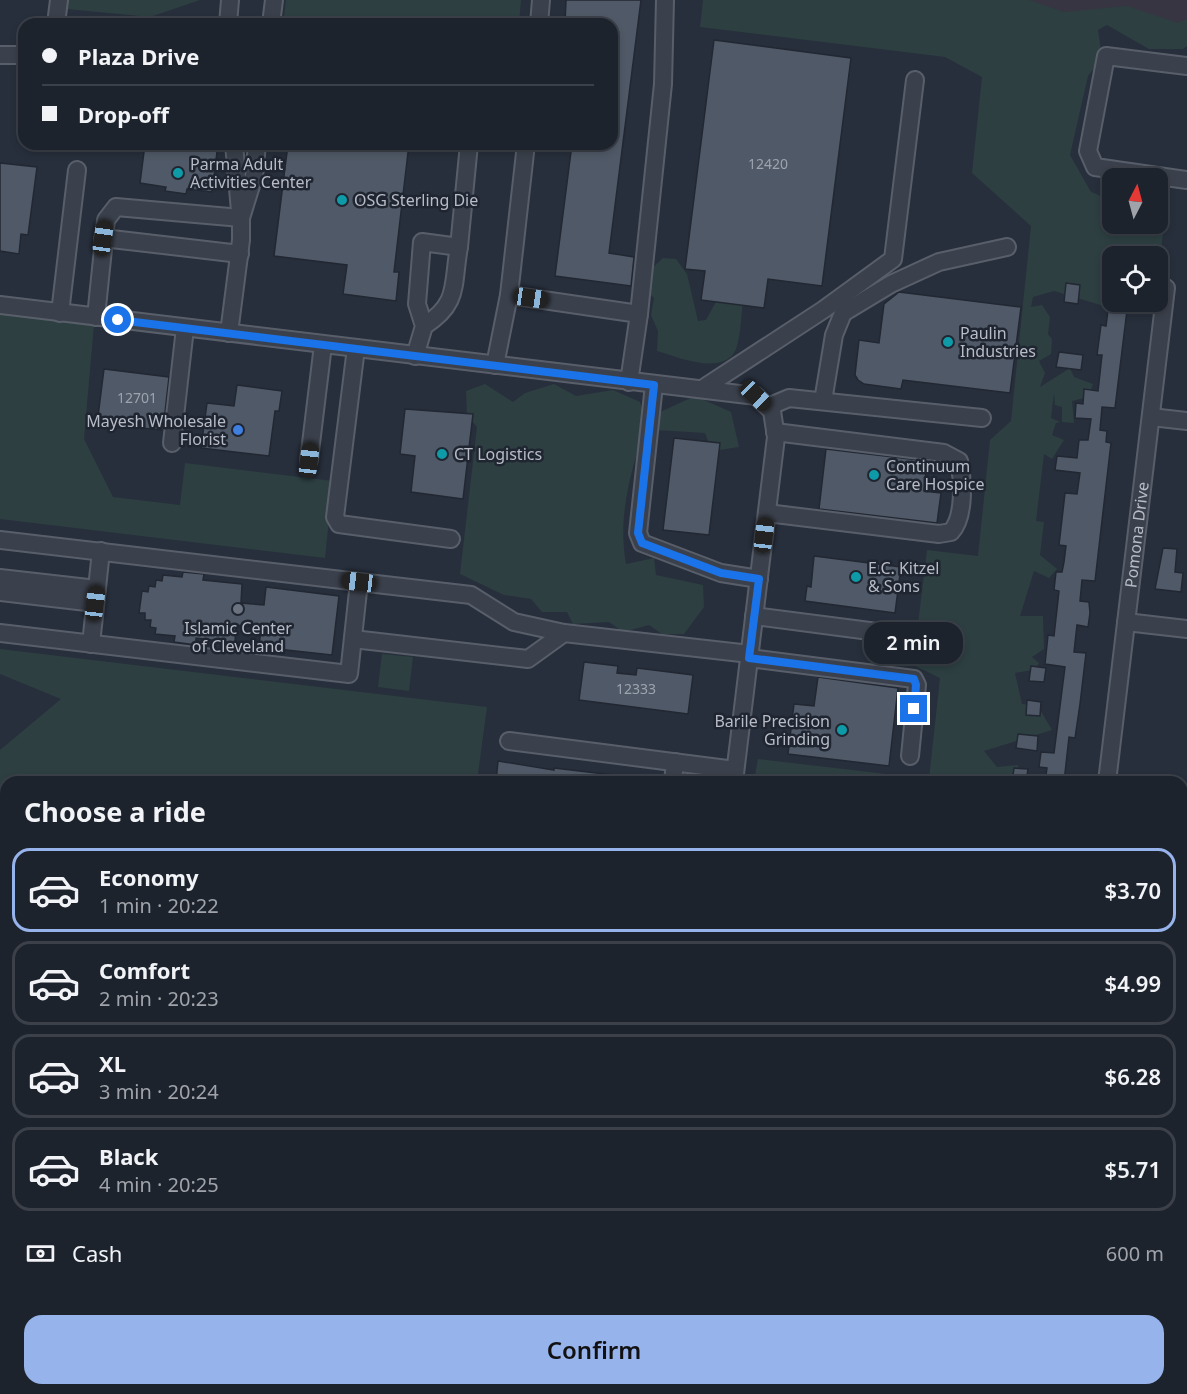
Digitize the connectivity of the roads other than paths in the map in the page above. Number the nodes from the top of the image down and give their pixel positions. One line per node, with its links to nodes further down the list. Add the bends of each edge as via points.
1 (59, 0): 6 (street)
2 (230, 0): 7 (street)
3 (274, 0): 8 (street)
4 (541, 0): 9 (street)
5 (665, 0): 29 (street, via 663,84)
6 (57, 18)
7 (228, 18)
8 (272, 18)
9 (540, 18)
10 (0, 55): 11 (street)
11 (18, 55)
12 (1187, 66): 19 (street, via 1106,56 1088,151 1095,167)
13 (915, 80): 40 (street, via 893,258)
14 (235, 150): 20 (street)
15 (256, 150): 20 (street, via 254,176)
16 (468, 150): 22 (street)
17 (525, 150): 25 (street)
18 (77, 170): 27 (street)
19 (1187, 180)
20 (241, 218): 21 (street, via 116,207 106,220); 24 (street)
21 (103, 238): 24 (street); 30 (street)
22 (459, 247): 31 (street, via 452,298 441,315); 31 (street, via 422,242 417,304)
23 (1007, 247): 41 (street, via 939,262 891,284 843,313 834,336)
24 (240, 254): 33 (street)
25 (509, 296): 29 (street); 37 (street)
26 (0, 305): 27 (street)
27 (60, 312): 30 (street)
28 (1163, 312): 43 (street, Pomona Drive)
29 (639, 314): 38 (street)
30 (96, 317): 32 (street)
31 (423, 326): 36 (street)
32 (185, 328): 33 (street); 47 (street)
33 (229, 333): 34 (street)
34 (323, 345): 35 (street); 48 (street)
35 (356, 348): 36 (street); 50 (street, via 335,517 339,524)
36 (415, 356): 37 (street)
37 (495, 365): 38 (street)
38 (629, 382): 39 (street)
39 (654, 385): 40 (street); 54 (street, via 638,533 642,543 721,573)
40 (702, 389): 42 (street, via 756,396)
41 (823, 401): 42 (street, via 789,398); 44 (street)
42 (768, 407): 46 (street)
43 (1150, 417): 45 (street); 59 (street, Pomona Drive)
44 (982, 418)
45 (1187, 421)
46 (775, 432): 49 (street); 49 (street, via 944,453 959,461 962,476 957,525 951,532 939,534)
47 (172, 443)
48 (309, 460)
49 (767, 513): 54 (street)
50 (451, 539)
51 (0, 540): 52 (street)
52 (101, 551): 55 (street); 57 (street)
53 (0, 578): 57 (street)
54 (759, 579): 58 (street)
55 (359, 582): 62 (street, via 471,595 514,622); 64 (street)
56 (0, 592): 57 (street)
57 (96, 596): 65 (street)
58 (754, 616): 63 (street); 66 (street)
59 (1126, 622): 60 (street); 72 (street, Pomona Drive)
60 (1187, 628)
61 (0, 633): 65 (street)
62 (564, 633): 64 (street, via 528,659); 66 (street)
63 (885, 633)
64 (353, 639): 65 (street, via 349,674)
65 (91, 645)
66 (749, 656): 68 (street, via 914,679); 71 (street)
67 (509, 741): 69 (street)
68 (910, 756)
69 (675, 762): 70 (street); 71 (street)
70 (674, 776)
71 (734, 776)
72 (1108, 776)

